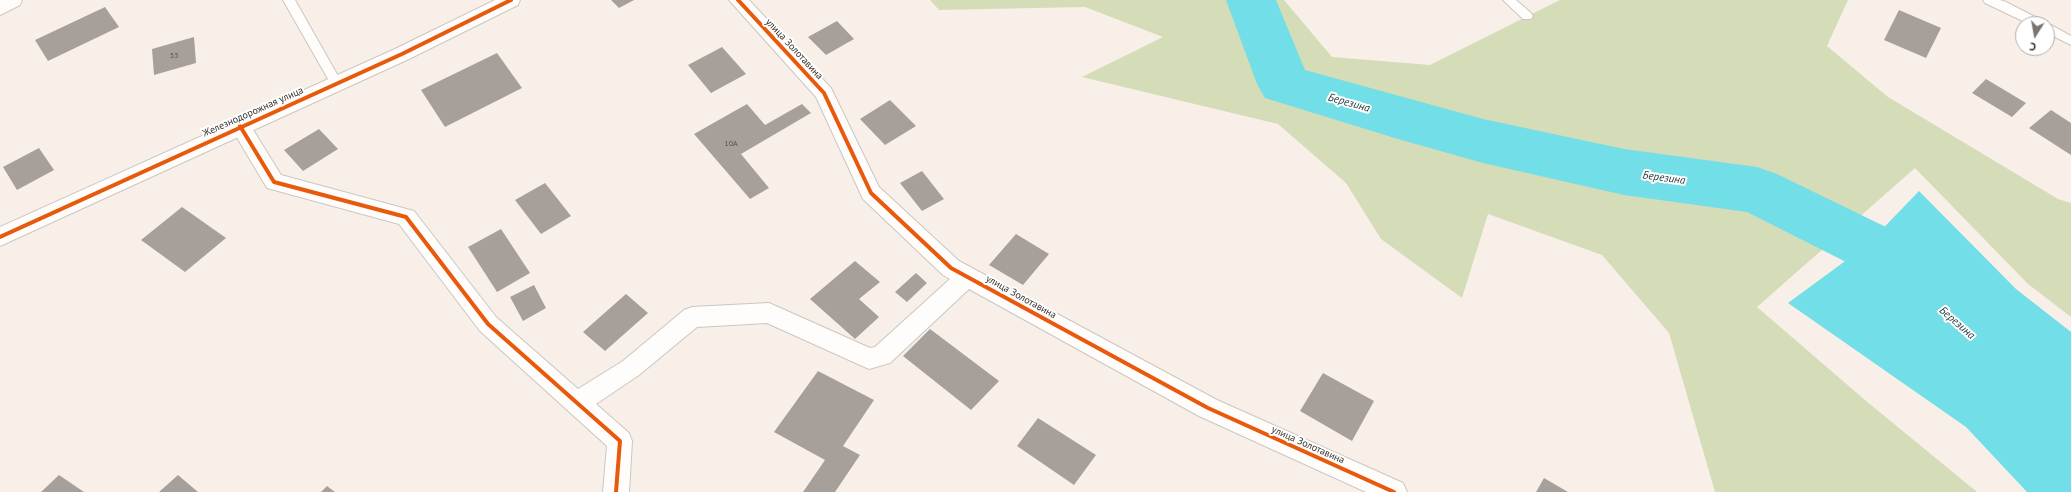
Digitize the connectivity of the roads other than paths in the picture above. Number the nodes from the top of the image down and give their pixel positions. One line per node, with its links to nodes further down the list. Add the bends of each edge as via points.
1 (13, 0): 7 (street)
2 (289, 0): 12 (lane)
3 (511, 0): 12 (street, Железнодорожная улица, via 402,54)
4 (738, 0): 15 (street, улица Золотавина, via 824,92 871,193 951,268)
5 (1509, 0): 8 (lane)
6 (1989, 0): 9 (lane)
7 (0, 8)
8 (1527, 16)
9 (2023, 16)
10 (2055, 32): 11 (lane)
11 (2071, 41)
12 (336, 83): 13 (street, Железнодорожная улица)
13 (240, 126): 14 (street, Железнодорожная улица); 16 (street, via 274,182 406,217 488,324)
14 (0, 237)
15 (967, 277): 16 (street, via 882,356 869,359 769,313 692,317 631,368); 18 (street, улица Золотавина, via 1208,408)
16 (577, 403): 17 (street, via 620,441)
17 (616, 492)
18 (1394, 492)

